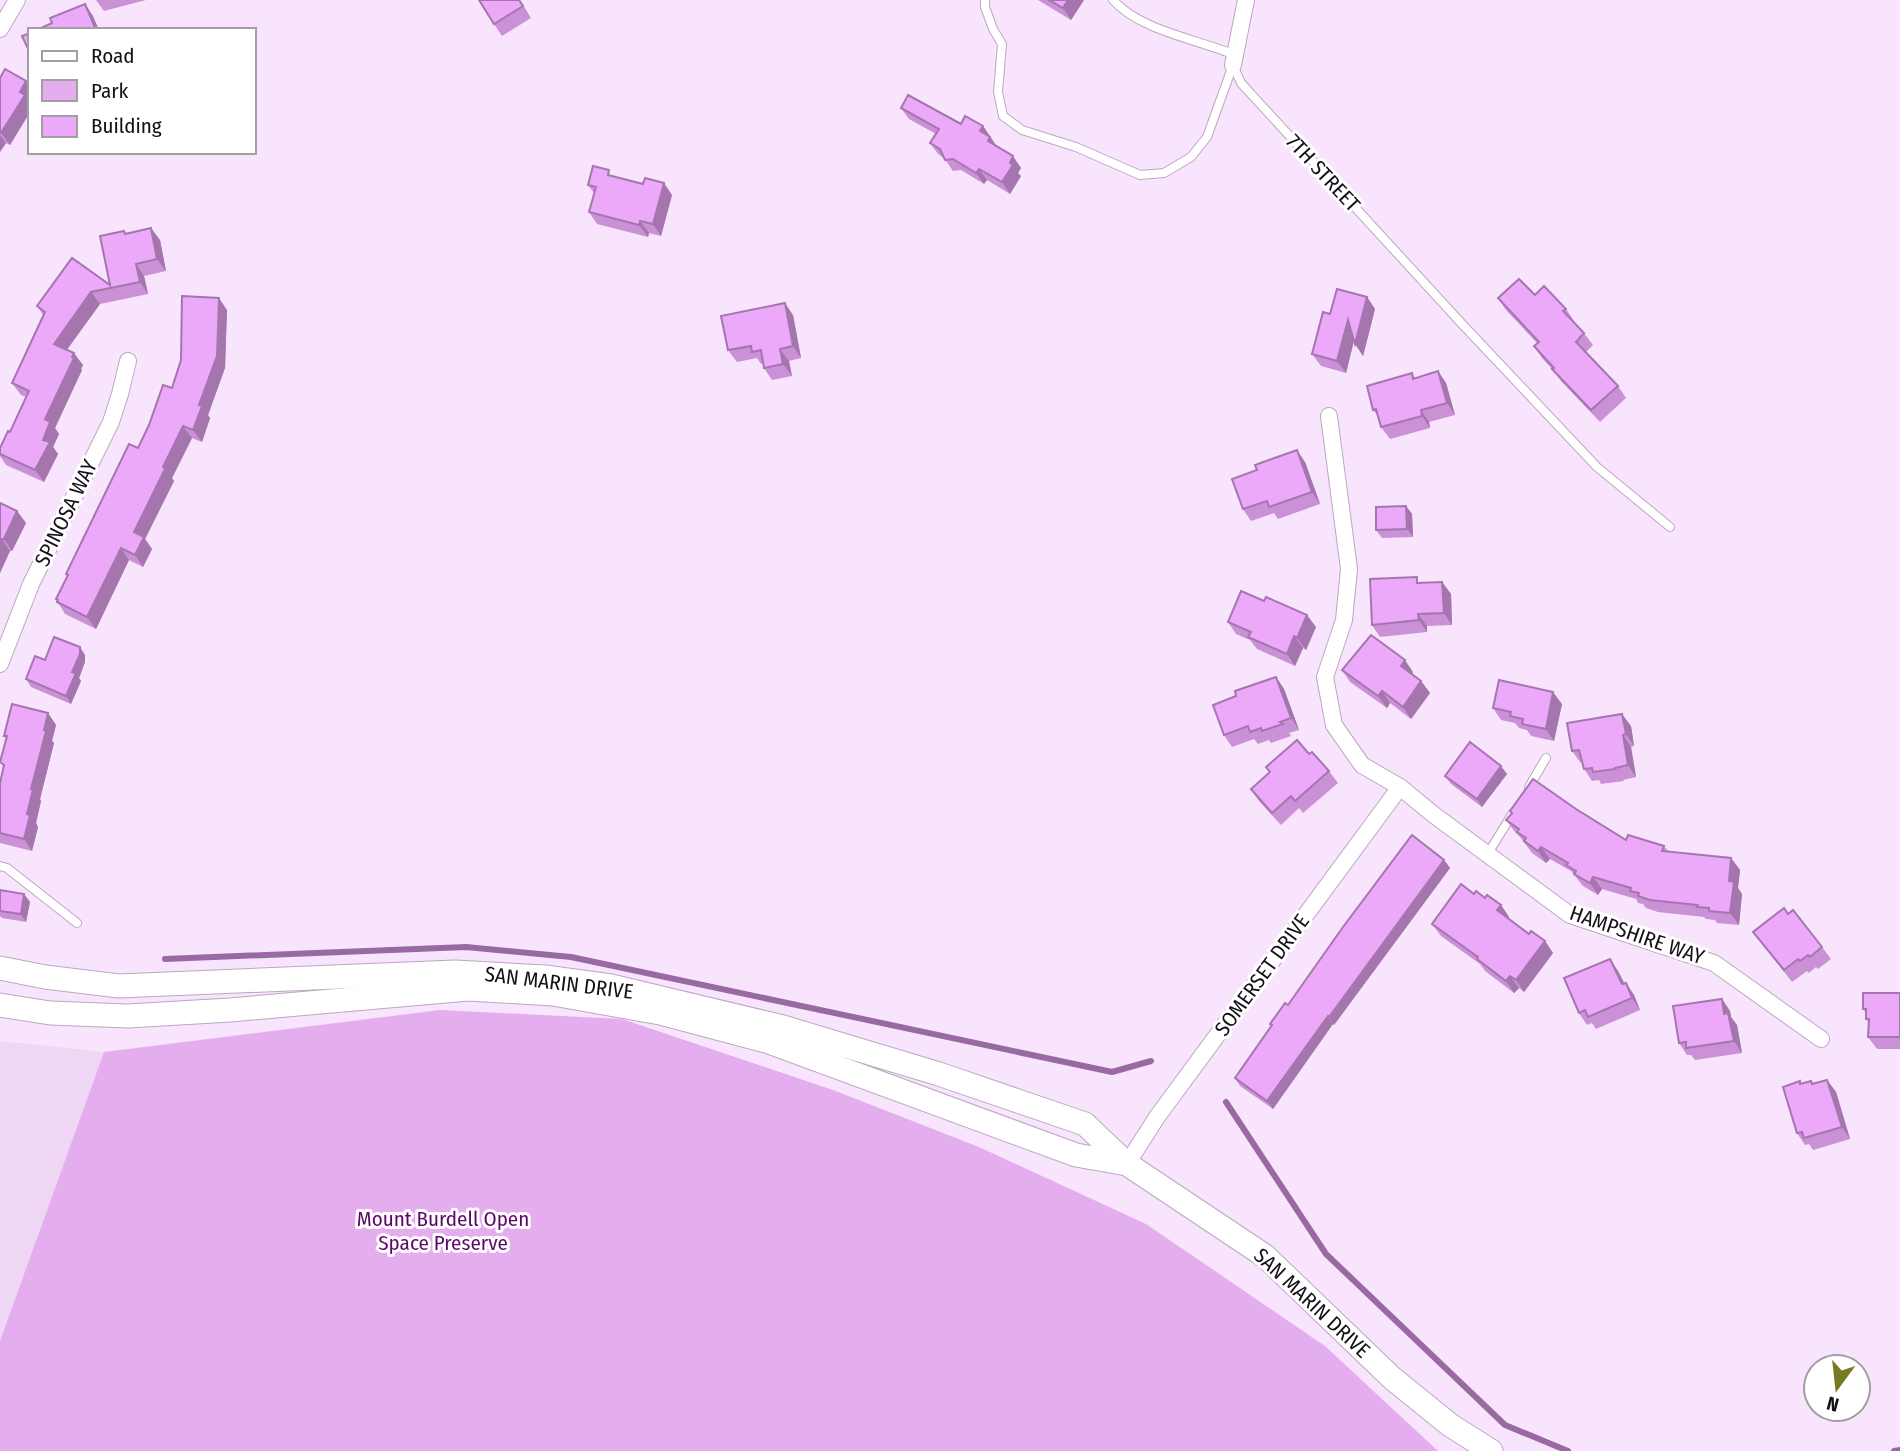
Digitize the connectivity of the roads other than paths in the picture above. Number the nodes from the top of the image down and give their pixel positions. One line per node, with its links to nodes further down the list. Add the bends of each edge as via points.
1 (17, 0): 5 (street)
2 (985, 0): 6 (lane, via 1002,44 998,92 1003,116 1022,130 1140,175 1164,173 1191,158 1207,137)
3 (1113, 0): 6 (lane, via 1156,28)
4 (1246, 0): 6 (street)
5 (0, 29)
6 (1234, 60): 9 (lane, 7TH STREET, via 1241,83 1463,325 1597,467)
7 (128, 360): 10 (street, SPINOSA WAY, via 111,422 31,584)
8 (1329, 416): 12 (street, HAMPSHIRE WAY, via 1349,569 1344,620 1325,677 1334,725 1362,765)
9 (1670, 527)
10 (0, 664)
11 (1546, 758): 13 (lane)
12 (1400, 787): 15 (street, HAMPSHIRE WAY); 21 (street, SOMERSET DRIVE)
13 (1527, 790)
14 (1520, 801): 15 (lane)
15 (1487, 855): 20 (street, HAMPSHIRE WAY, via 1570,915 1714,963)
16 (0, 866): 17 (lane)
17 (77, 923)
18 (0, 968): 21 (main road, SAN MARIN DRIVE, via 119,986 455,972 611,986 783,1027 1086,1124)
19 (0, 1005): 21 (main road, SAN MARIN DRIVE, via 50,1013 128,1016 468,989 552,994 660,1013 769,1042 1076,1155)
20 (1821, 1039)
21 (1127, 1164): 22 (main road, SAN MARIN DRIVE, via 1265,1256 1392,1378)
22 (1491, 1451)

